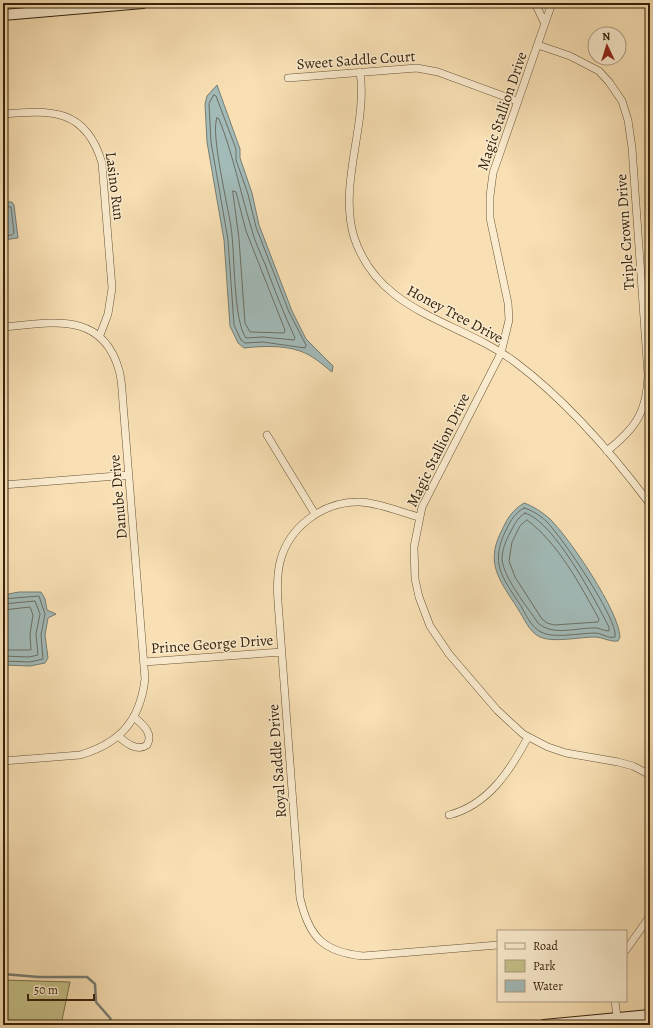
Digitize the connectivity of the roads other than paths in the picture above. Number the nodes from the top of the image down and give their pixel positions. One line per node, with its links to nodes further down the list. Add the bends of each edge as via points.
1 (143, 3): 4 (street)
2 (536, 3): 5 (street)
3 (552, 3): 5 (street, Magic Stallion Drive)
4 (3, 14)
5 (544, 22): 6 (street, Magic Stallion Drive)
6 (538, 45): 9 (street, Magic Stallion Drive); 15 (street, Triple Crown Drive, via 570,56 599,71 622,101 628,120 637,212 648,375 647,395 636,422 624,437)
7 (360, 72): 8 (street, Sweet Saddle Court); 9 (street, Sweet Saddle Court, via 425,69); 13 (street, Honey Tree Drive, via 363,87 350,206 354,238 362,255 372,272 393,294 407,304)
8 (288, 78)
9 (517, 101): 13 (street, Magic Stallion Drive, via 492,173 490,196 492,235 508,303 509,320)
10 (3, 114): 12 (street, Lasino Run, via 50,112 72,118 86,131 97,148 102,162 112,288 108,314)
11 (3, 327): 12 (street, via 50,323 74,324)
12 (100, 335): 16 (street, Danube Drive, via 116,359 120,371)
13 (501, 353): 15 (street, Honey Tree Drive, via 574,414); 20 (street, Magic Stallion Drive)
14 (267, 435): 19 (street)
15 (607, 451): 18 (street, Honey Tree Drive)
16 (129, 476): 17 (street); 22 (street, Danube Drive)
17 (3, 486)
18 (650, 504)
19 (315, 514): 20 (street, Royal Saddle Drive, via 329,506 361,502); 21 (street, Royal Saddle Drive, via 292,536 280,561 277,588)
20 (419, 517): 25 (street, Magic Stallion Drive, via 414,547 415,578 430,626 449,654 497,710)
21 (282, 652): 22 (street, Prince George Drive); 30 (street, Royal Saddle Drive, via 300,898 312,933 333,950 363,956)
22 (144, 662): 23 (street, Danube Drive, via 142,701)
23 (134, 716): 24 (street, Danube Drive); 24 (street, via 149,735 147,745 137,748)
24 (118, 736): 26 (street, Danube Drive, via 102,747 80,755)
25 (528, 737): 27 (street, Magic Stallion Drive, via 566,753 618,762); 28 (street, via 510,768 491,791 472,807)
26 (3, 761)
27 (650, 775)
28 (449, 815)
29 (650, 916): 31 (street)
30 (497, 945)
31 (627, 949)
32 (616, 1002): 34 (street)
33 (650, 1015): 34 (street)
34 (617, 1017): 35 (street)
35 (544, 1025)

